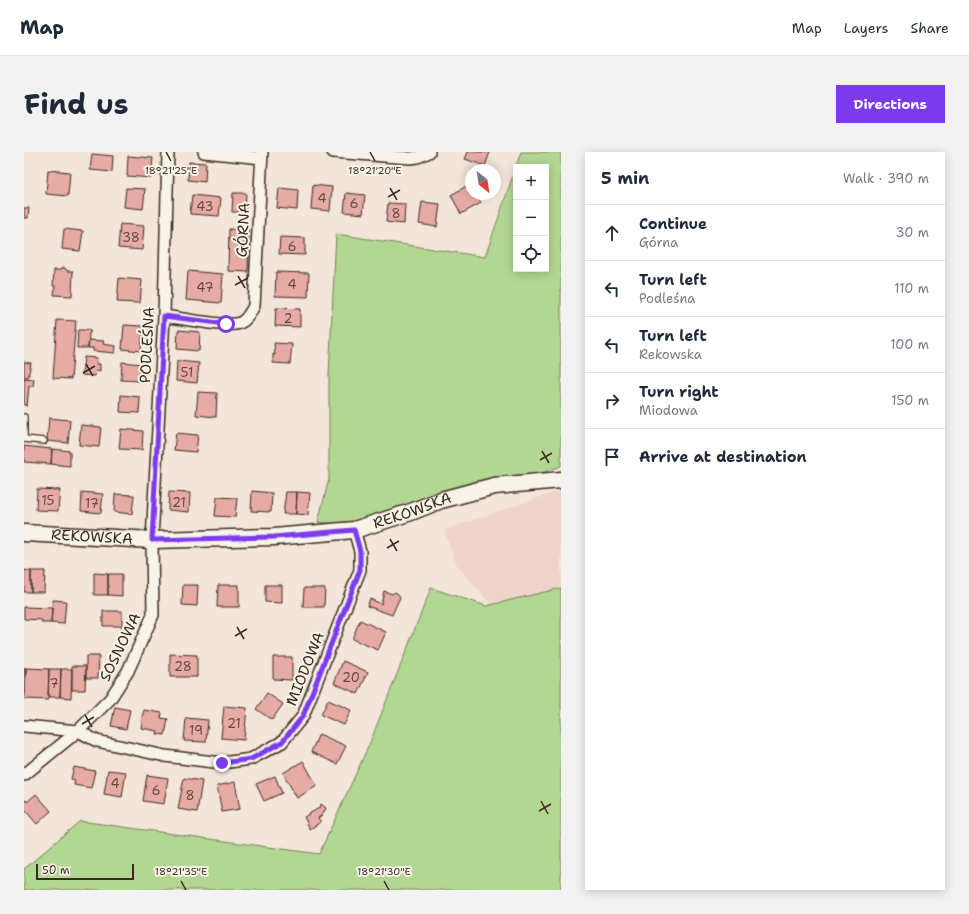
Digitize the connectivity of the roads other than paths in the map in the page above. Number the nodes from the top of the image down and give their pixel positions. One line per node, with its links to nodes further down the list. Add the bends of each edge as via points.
1 (168, 152): 6 (street, PODLEŚNA)
2 (204, 152): 5 (street)
3 (333, 152): 4 (street, via 410,158)
4 (429, 152)
5 (262, 155): 6 (street, GÓRNA, via 254,306 248,316 240,322 226,324)
6 (164, 316): 13 (street, PODLEŚNA)
7 (24, 417): 8 (lane)
8 (24, 438): 9 (lane)
9 (44, 441)
10 (561, 480): 11 (street, REKOWSKA, via 494,486 441,500)
11 (354, 530): 13 (street, REKOWSKA, via 274,537); 15 (street, MIODOWA, via 360,551 360,570 303,716 282,742 251,759 222,763 158,754 97,741)
12 (24, 533): 13 (street, REKOWSKA)
13 (152, 540): 15 (street, SOSNOWA, via 153,614 128,671 110,699)
14 (24, 726): 15 (street, MIODOWA)
15 (78, 731): 16 (street, SOSNOWA)
16 (24, 775)

